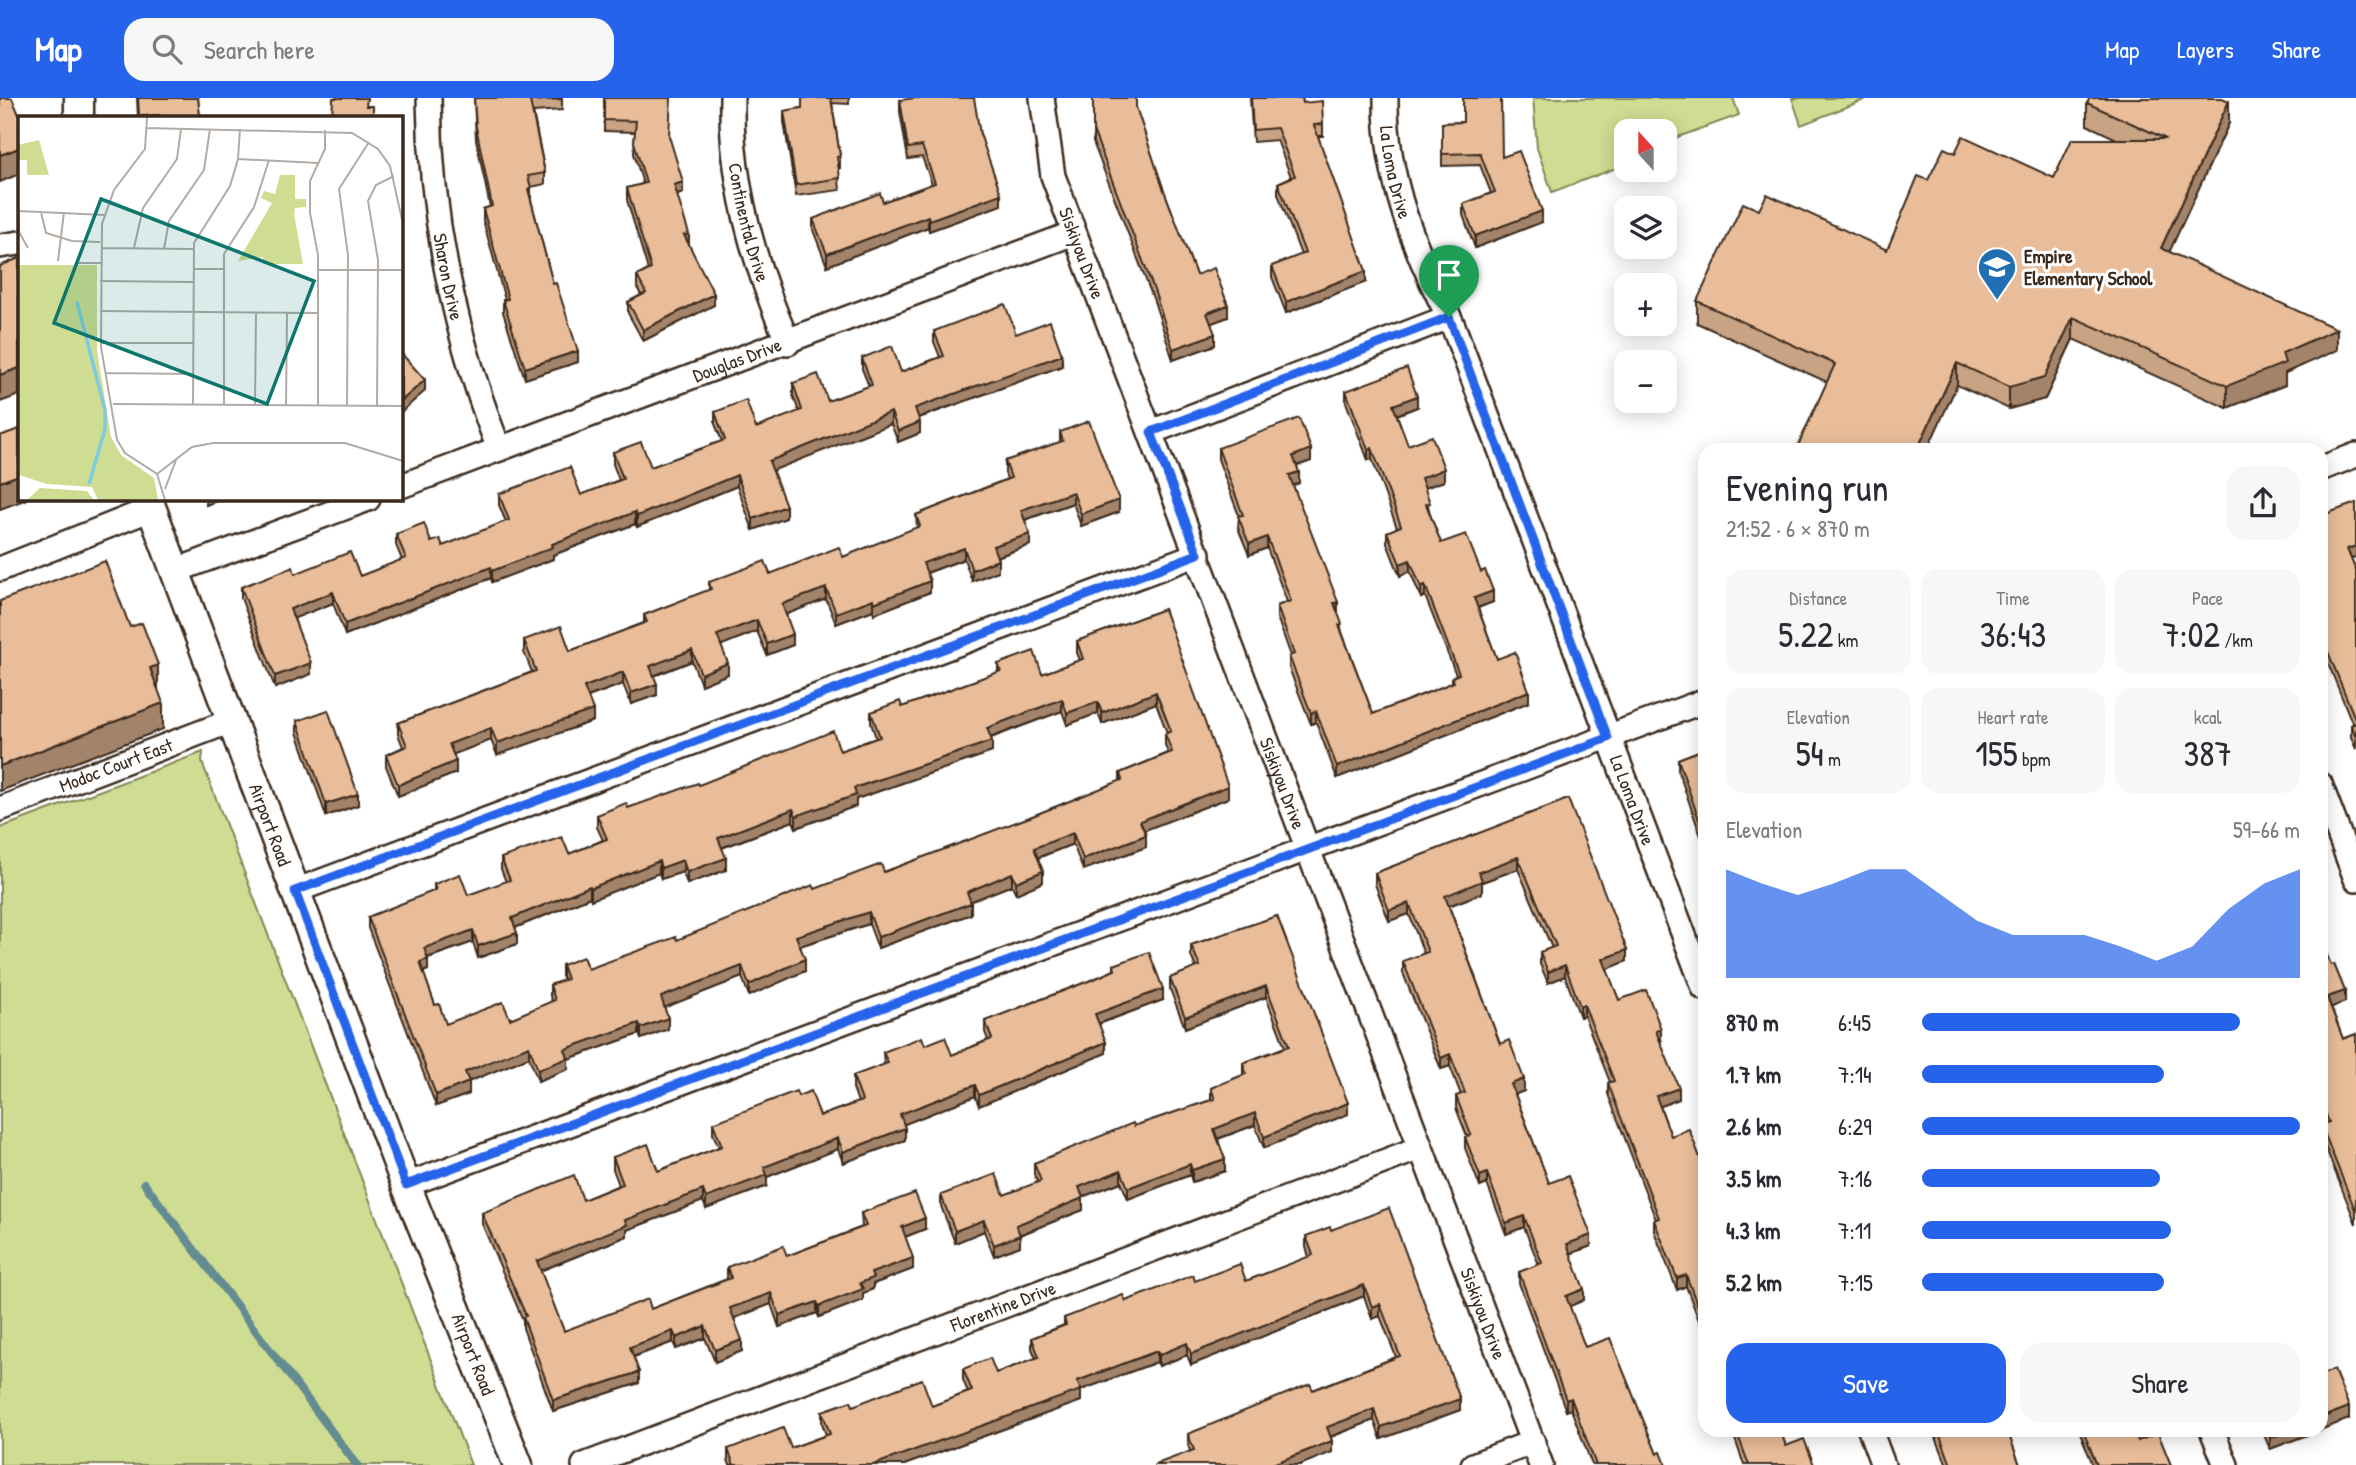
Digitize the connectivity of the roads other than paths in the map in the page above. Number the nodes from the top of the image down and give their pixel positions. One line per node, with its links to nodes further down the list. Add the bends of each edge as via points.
1 (79, 98): 6 (street)
2 (429, 98): 13 (street, Sharon Drive, via 435,201 447,275 470,374)
3 (732, 98): 11 (street, Continental Drive, via 736,171 765,292)
4 (1042, 98): 7 (street, Siskiyou Drive, via 1053,176)
5 (1386, 98): 10 (street, La Loma Drive, via 1391,173 1427,273)
6 (79, 116)
7 (1074, 233): 11 (street, Douglas Drive); 12 (street, Siskiyou Drive)
8 (18, 243): 9 (street)
9 (0, 246)
10 (1449, 317): 12 (street); 24 (street, La Loma Drive)
11 (788, 343): 13 (street, Douglas Drive)
12 (1151, 432): 19 (street, Siskiyou Drive)
13 (499, 449): 16 (street, Douglas Drive)
14 (2356, 455): 15 (street)
15 (2328, 466)
16 (402, 486)
17 (365, 500): 21 (street)
18 (149, 504): 20 (street); 21 (street, Airport Road)
19 (1198, 554): 27 (street, Siskiyou Drive); 29 (street)
20 (0, 569)
21 (174, 571): 23 (street, Airport Road)
22 (1698, 703): 24 (street)
23 (231, 721): 26 (street, Modoc Court East); 29 (street, Airport Road)
24 (1608, 738): 27 (street); 30 (street, La Loma Drive)
25 (2328, 805): 28 (street)
26 (0, 809)
27 (1309, 851): 31 (street, Siskiyou Drive); 32 (street)
28 (2356, 879)
29 (295, 891): 32 (street, Airport Road)
30 (1698, 972)
31 (1420, 1148): 35 (street, Siskiyou Drive); 37 (street, Florentine Drive)
32 (406, 1185): 36 (street, Airport Road)
33 (1873, 1437): 40 (street)
34 (2215, 1437): 41 (street)
35 (1533, 1442): 38 (street); 39 (street, Siskiyou Drive)
36 (518, 1465)
37 (584, 1465)
38 (1473, 1465)
39 (1541, 1465)
40 (1884, 1465)
41 (2225, 1465)

